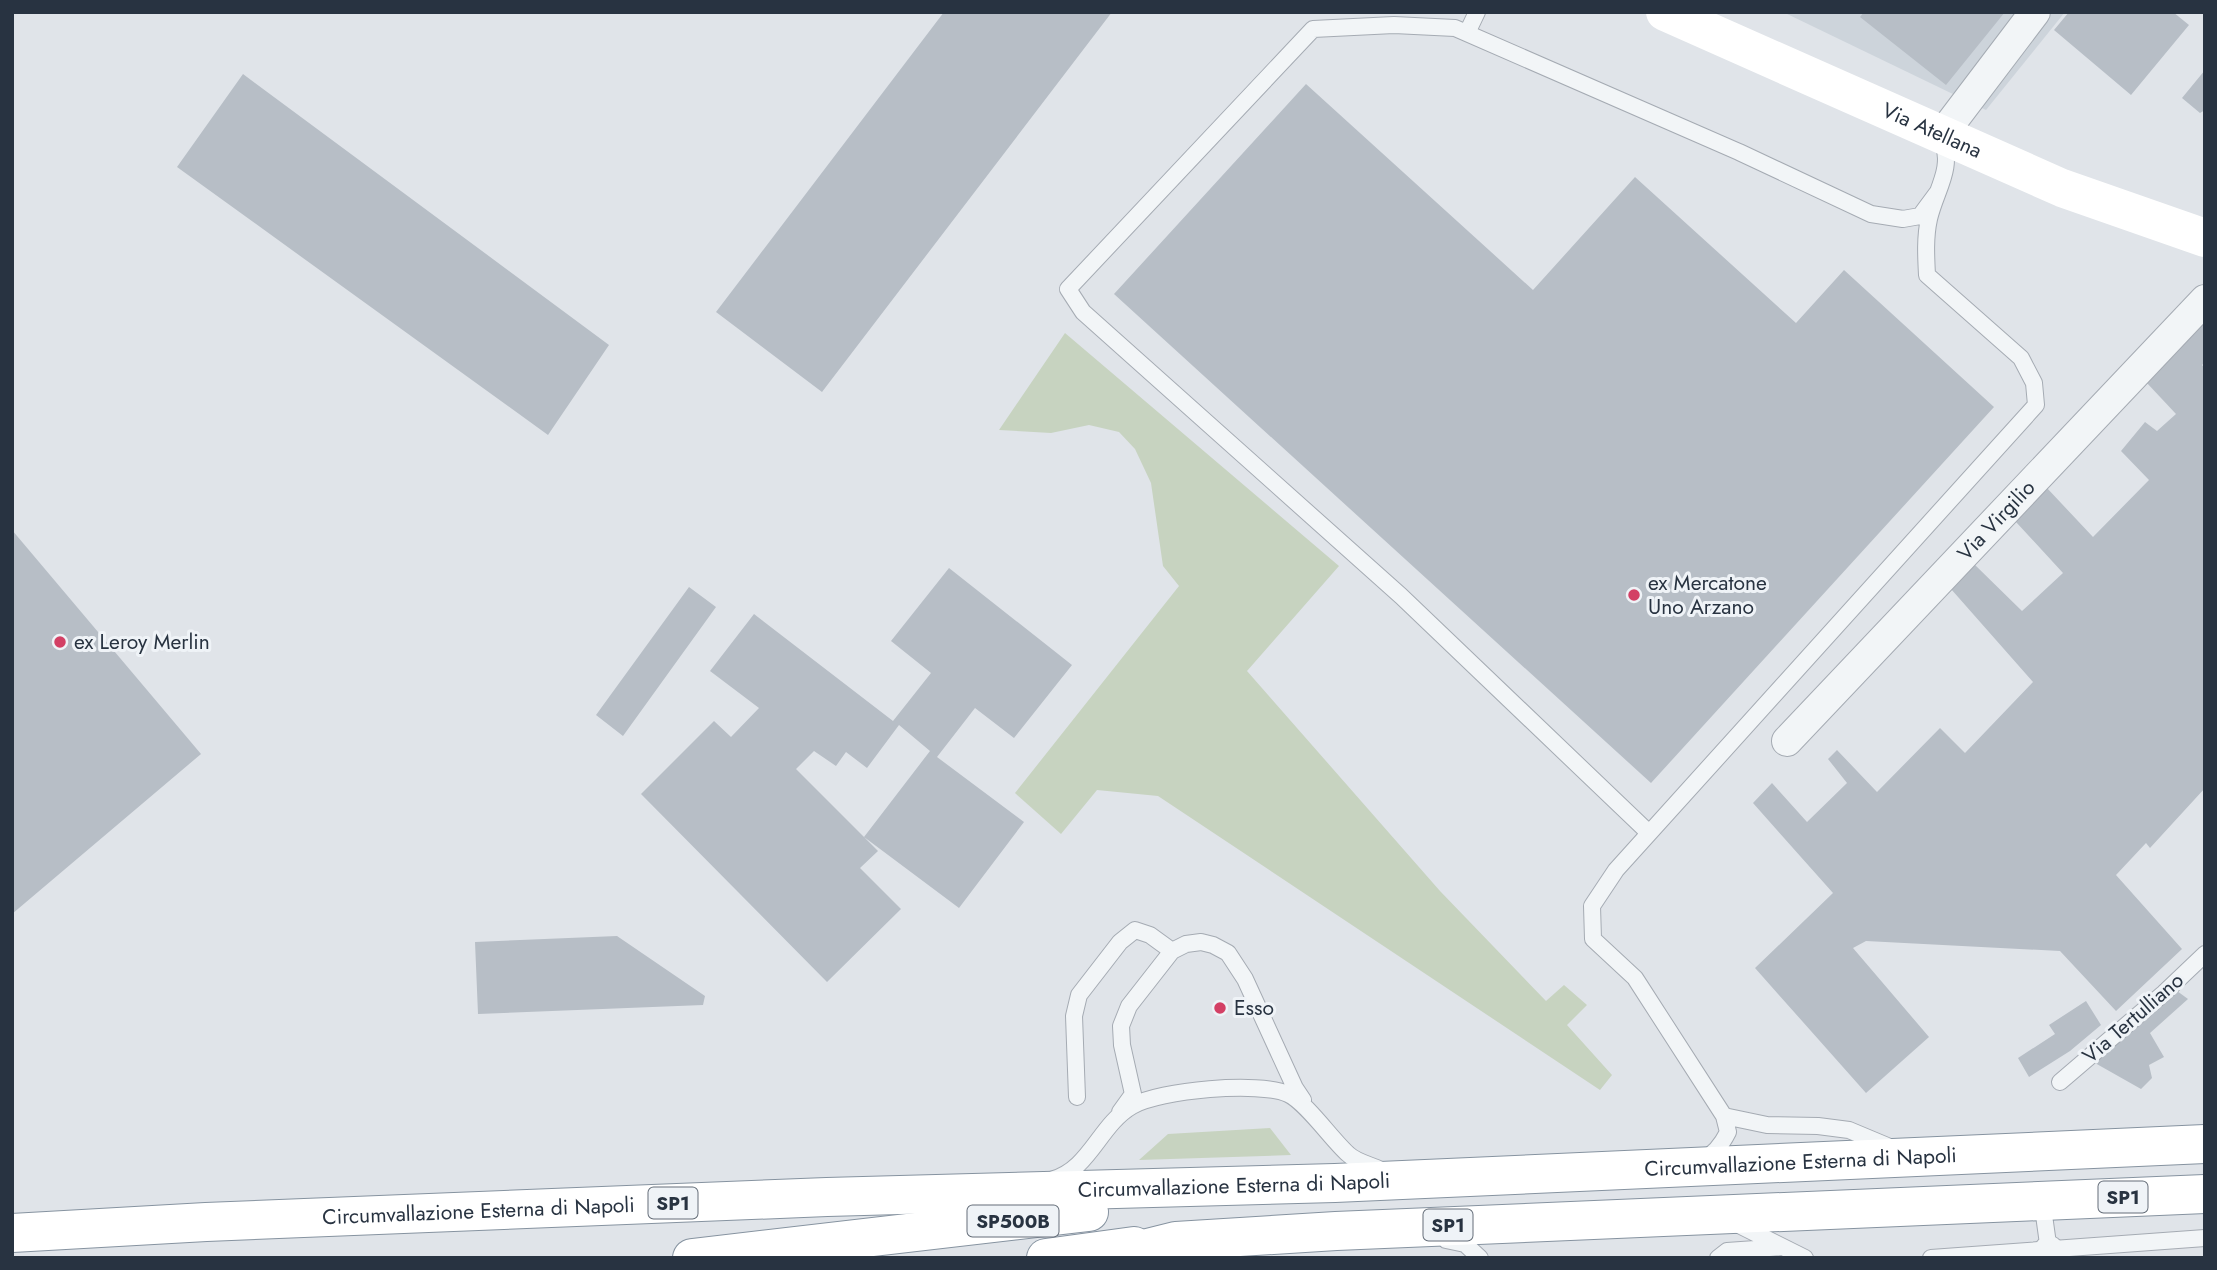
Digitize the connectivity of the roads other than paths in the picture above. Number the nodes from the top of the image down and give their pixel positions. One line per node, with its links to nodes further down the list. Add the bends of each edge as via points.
1 (1477, 12): 4 (lane)
2 (1665, 12): 5 (main road, Via Atellana)
3 (2035, 12): 5 (street)
4 (1466, 33): 6 (lane, via 1871,214 1903,219 1920,216); 10 (lane, via 1455,28 1394,25 1313,29 1068,289 1083,312 1401,596)
5 (1941, 136): 6 (lane, via 1947,160); 7 (main road, Via Atellana, via 2063,188)
6 (1937, 193): 10 (lane, via 1929,219 1927,275 2021,358 2034,383 2036,405)
7 (2205, 238)
8 (2205, 300): 9 (street, Via Virgilio)
9 (1787, 741)
10 (1649, 833): 15 (lane, via 1592,906 1593,939 1635,978)
11 (1172, 951): 14 (lane, via 1135,930 1120,942 1079,995 1074,1016); 16 (lane, via 1200,942 1228,953 1245,979 1295,1088); 17 (lane, via 1129,1006 1121,1026 1133,1094)
12 (2205, 954): 13 (lane, Via Tertulliano)
13 (2060, 1082)
14 (1077, 1097)
15 (1724, 1116): 19 (lane, via 1767,1125 1849,1130); 20 (lane, via 1728,1132 1722,1143 1709,1157)
16 (1316, 1119): 17 (lane, via 1290,1094 1258,1087 1166,1094 1131,1107); 21 (lane, via 1349,1156)
17 (1103, 1133): 23 (lane, via 1090,1154 1062,1178)
18 (2205, 1144): 19 (main road, Circumvallazione Esterna di Napoli / SP1)
19 (1912, 1157): 20 (main road, Circumvallazione Esterna di Napoli / SP1)
20 (1684, 1167): 21 (main road, Circumvallazione Esterna di Napoli / SP1)
21 (1406, 1180): 22 (main road, Circumvallazione Esterna di Napoli / SP1)
22 (1335, 1183): 23 (main road, Circumvallazione Esterna di Napoli / SP1); 35 (main road, SP500B)
23 (1007, 1192): 29 (main road, Circumvallazione Esterna di Napoli / SP1)
24 (2205, 1194): 25 (main road, SP1)
25 (2042, 1201): 26 (main road, SP1); 34 (lane)
26 (1720, 1215): 27 (main road, SP1); 32 (lane)
27 (1550, 1221): 28 (main road, SP1); 33 (lane)
28 (1335, 1231): 31 (main road, SP1); 33 (lane, via 1449,1241)
29 (12, 1233)
30 (2204, 1239): 34 (lane)
31 (1176, 1241): 36 (main road, SP500B); 37 (main road, SP1)
32 (1783, 1247): 38 (lane, via 1727,1251); 39 (lane)
33 (1488, 1251)
34 (2049, 1254): 40 (lane)
35 (691, 1258)
36 (1046, 1258)
37 (1108, 1258)
38 (1718, 1258)
39 (1805, 1258)
40 (1931, 1258)

